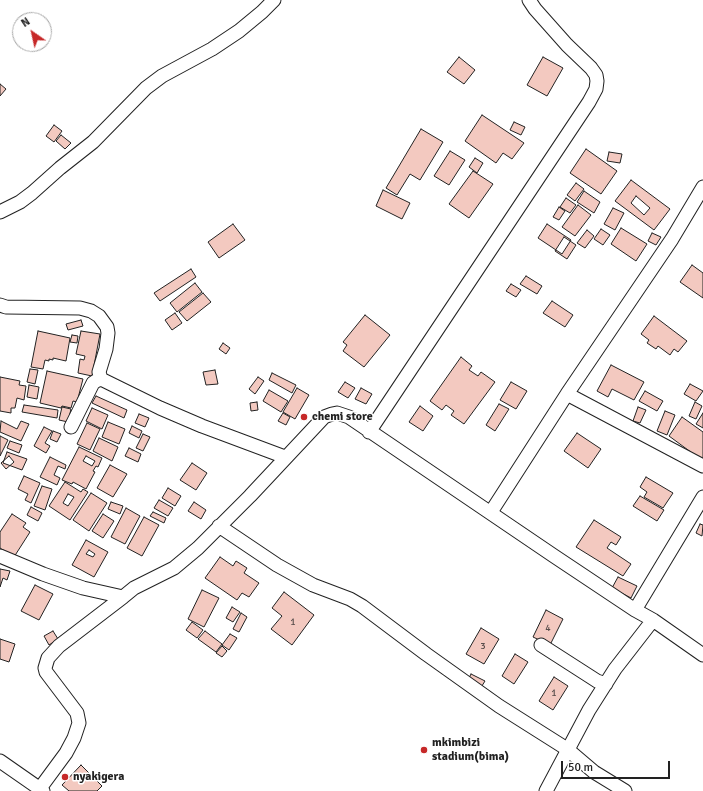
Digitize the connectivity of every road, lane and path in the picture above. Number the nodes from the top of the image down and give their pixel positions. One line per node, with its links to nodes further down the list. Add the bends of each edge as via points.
1 (274, 0): 4 (street, via 239,31 146,88 93,142 32,193)
2 (529, 0): 9 (street, via 591,68 598,81 596,89)
3 (703, 187): 7 (street, via 672,239)
4 (0, 212)
5 (0, 305): 6 (street, via 80,308 99,316 108,333 99,372)
6 (101, 379): 8 (street, via 93,383); 10 (street, via 167,411)
7 (567, 394): 11 (street); 13 (street)
8 (71, 428)
9 (369, 432): 10 (street, via 337,413 328,415); 13 (street)
10 (285, 457): 14 (street)
11 (703, 466)
12 (703, 497): 17 (street)
13 (491, 512): 17 (street)
14 (219, 526): 16 (street, via 174,568 134,588); 22 (street, via 277,565 313,585 362,606 499,706)
15 (0, 556): 16 (street, via 83,588)
16 (123, 597): 24 (street, via 59,646 47,660 46,672 77,713 79,723 66,753)
17 (635, 610): 18 (street)
18 (653, 620): 20 (street); 21 (street)
19 (540, 645): 21 (street, via 597,682)
20 (703, 655)
21 (606, 684): 22 (street, via 588,710)
22 (568, 749): 25 (street); 26 (street, via 594,772)
23 (0, 761): 24 (street)
24 (40, 790)
25 (546, 791)
26 (625, 791)

